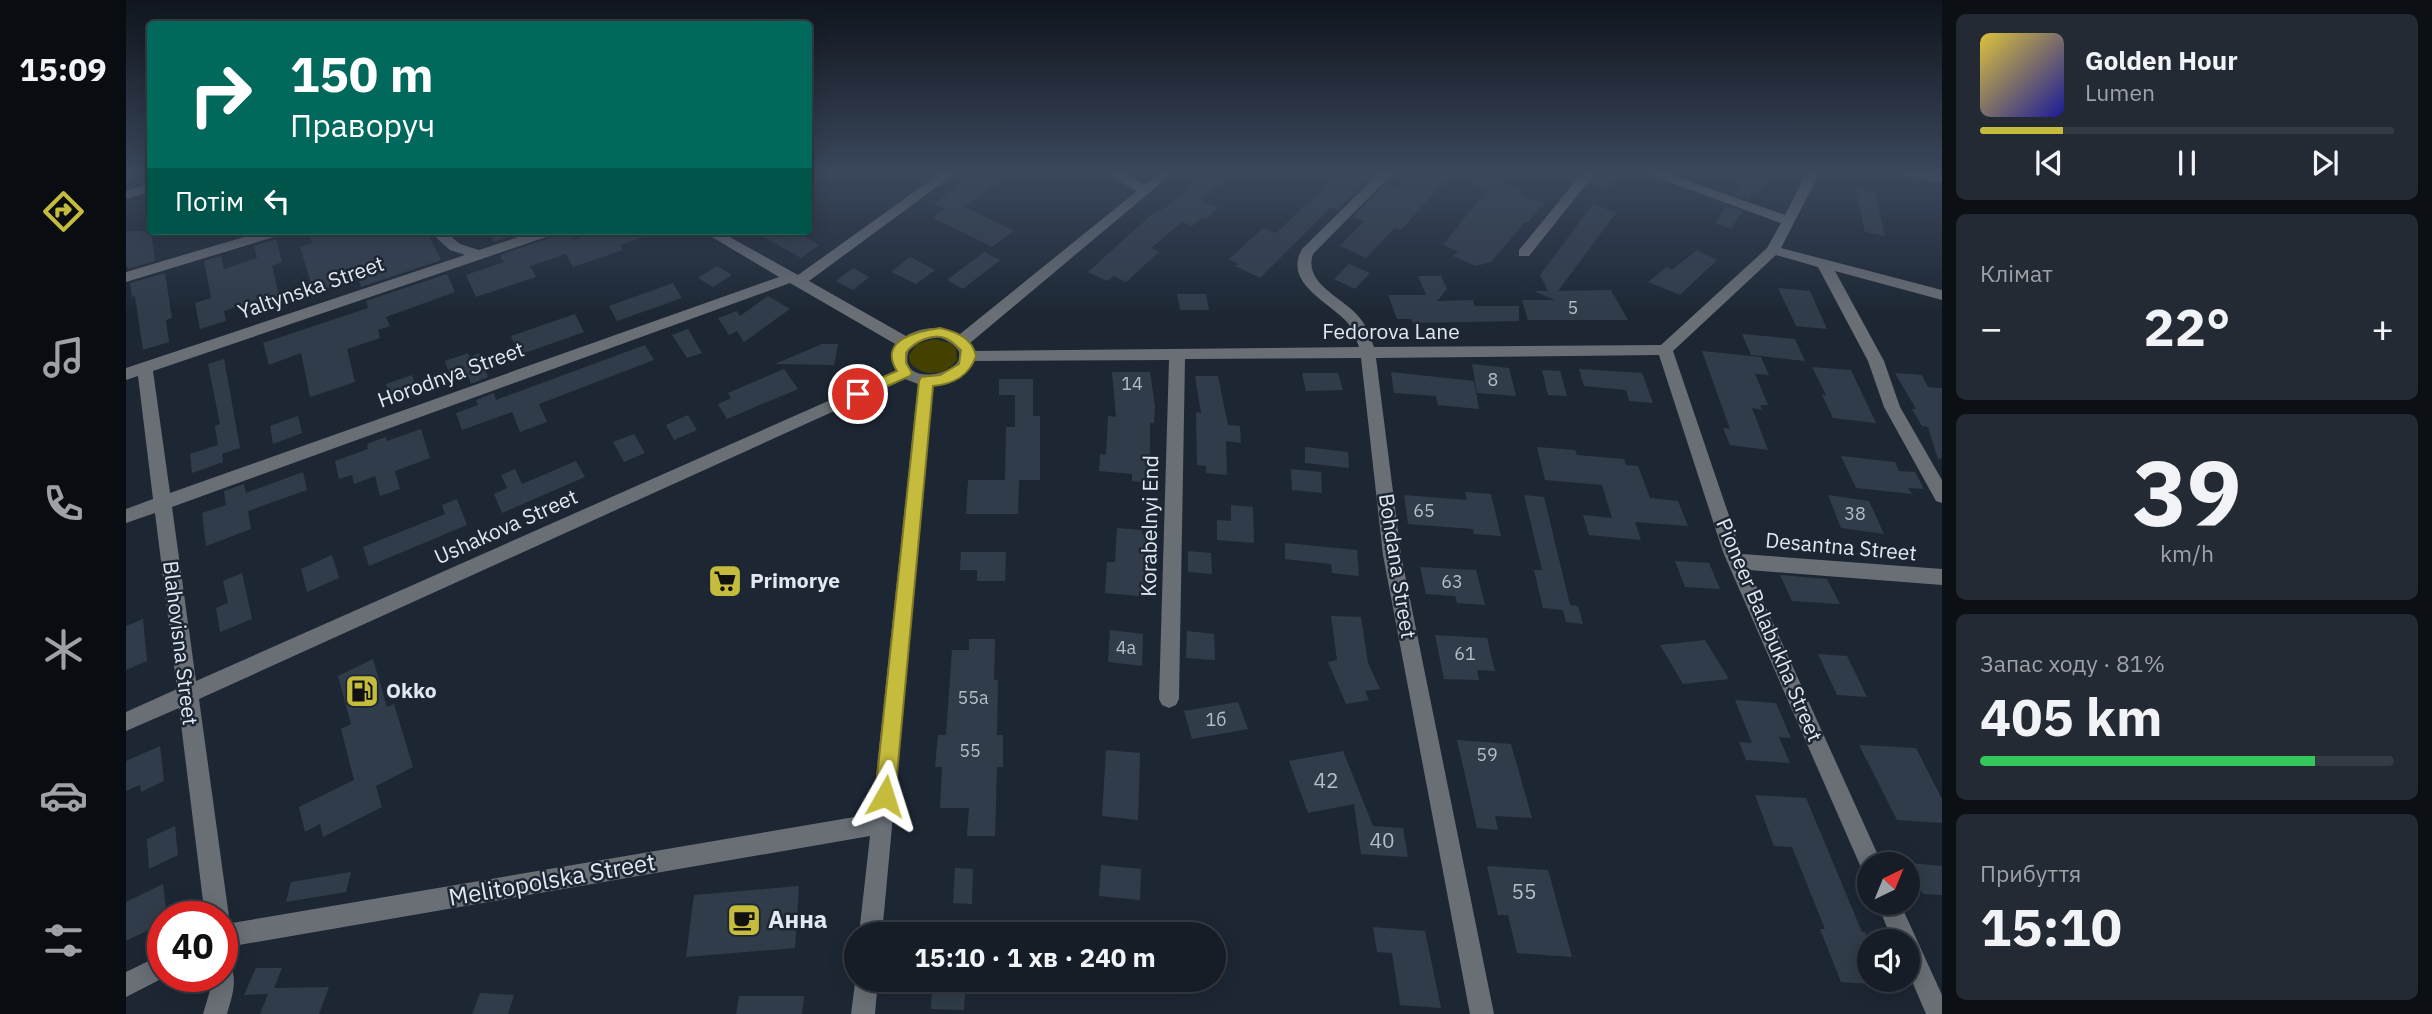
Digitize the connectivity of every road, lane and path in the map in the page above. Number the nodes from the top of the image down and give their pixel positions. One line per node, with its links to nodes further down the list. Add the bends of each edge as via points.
1 (883, 219): 18 (street, Horodnya Street)
2 (1113, 219): 21 (street)
3 (1340, 219): 23 (street, Bohdana Street, via 1307,252 1303,271 1358,326)
4 (1551, 219): 13 (street)
5 (1784, 219): 6 (street)
6 (1789, 221): 12 (street)
7 (266, 235): 17 (street)
8 (441, 235): 11 (street)
9 (537, 235): 14 (street, Yaltynska Street)
10 (716, 235): 18 (street)
11 (455, 247): 14 (street); 15 (street)
12 (1773, 250): 16 (street); 22 (street)
13 (1524, 253)
14 (477, 254): 15 (street, Yaltynska Street)
15 (447, 264): 25 (street, Yaltynska Street)
16 (1824, 264): 19 (street); 29 (street, via 1876,361 1892,407)
17 (126, 277)
18 (795, 280): 20 (street); 30 (street, Horodnya Street)
19 (1942, 295)
20 (906, 343): 21 (street, via 940,332); 26 (street, via 899,353)
21 (965, 349): 24 (street, Fedorova Lane); 28 (street, via 965,366 955,375)
22 (1665, 350): 23 (street, Fedorova Lane); 32 (street, Pioneer Balabukha Street)
23 (1368, 353): 24 (street, Fedorova Lane); 49 (street, Bohdana Street, via 1392,555)
24 (1177, 354): 35 (street, Korabelnyi End)
25 (145, 368): 27 (street, Yaltynska Street); 30 (street, Blahovisna Street)
26 (905, 373): 28 (street); 34 (street, Ushakova Street)
27 (126, 374)
28 (926, 381): 37 (street)
29 (1942, 496)
30 (162, 503): 31 (street, Horodnya Street); 34 (street, Blahovisna Street)
31 (126, 516)
32 (1736, 561): 33 (street, Desantna Street); 38 (street, Pioneer Balabukha Street)
33 (1942, 578)
34 (187, 696): 36 (street, Ushakova Street); 39 (street, Blahovisna Street)
35 (1170, 699)
36 (126, 722)
37 (882, 822): 40 (street); 41 (street, Melitopolska Street)
38 (1866, 852)
39 (215, 901)
40 (872, 922)
41 (238, 933)
42 (147, 974): 44 (street)
43 (1920, 975): 50 (street)
44 (126, 985)
45 (221, 992): 47 (street)
46 (865, 992): 48 (street)
47 (215, 1014)
48 (863, 1014)
49 (1482, 1014)
50 (1938, 1014)

